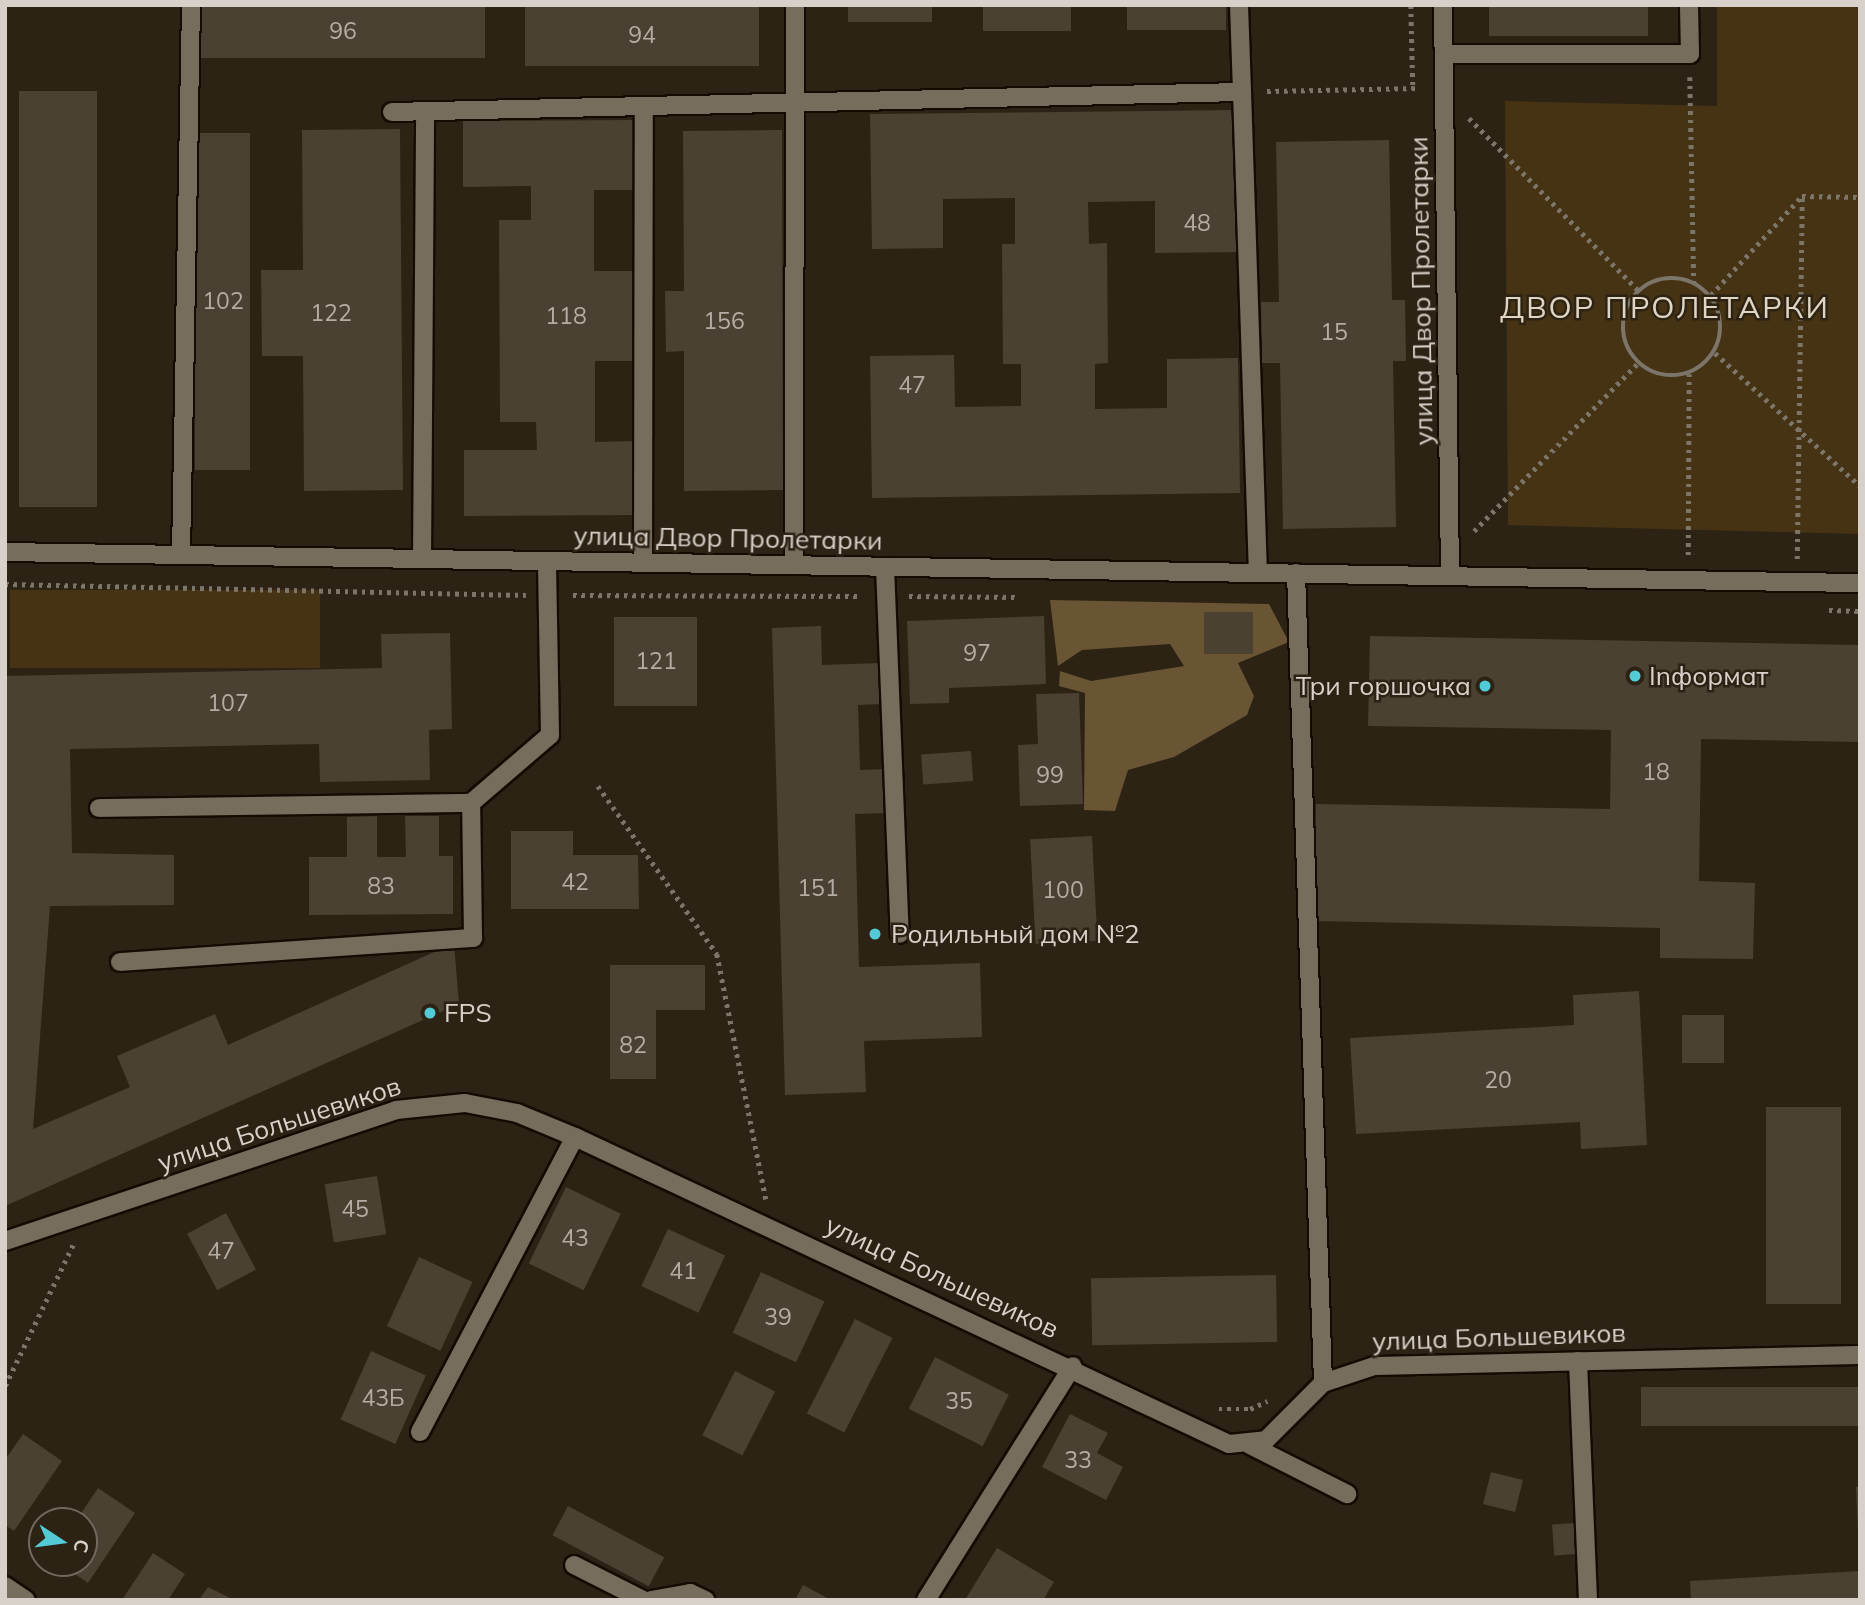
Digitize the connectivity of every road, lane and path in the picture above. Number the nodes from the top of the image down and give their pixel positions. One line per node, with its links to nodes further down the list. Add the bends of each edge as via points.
1 (191, 5): 27 (street)
2 (795, 5): 12 (street)
3 (1239, 5): 10 (street)
4 (1411, 5): 9 (path)
5 (1443, 5): 7 (street, улица Двор Пролетарки)
6 (1689, 5): 8 (street)
7 (1444, 54): 8 (street); 11 (street, улица Двор Пролетарки)
8 (1690, 54): 18 (path)
9 (1413, 86): 10 (path); 11 (path)
10 (1242, 92): 12 (street); 34 (street)
11 (1444, 93): 19 (path); 28 (street, улица Двор Пролетарки)
12 (794, 105): 13 (street); 32 (street)
13 (644, 109): 15 (street); 31 (street)
14 (392, 112): 15 (street)
15 (425, 114): 29 (street)
16 (1802, 196): 17 (path); 20 (path); 24 (path)
17 (1860, 197)
18 (1694, 283): 19 (path, via 1659,279); 20 (path)
19 (1639, 291): 22 (path, via 1622,321)
20 (1711, 295): 21 (path, via 1722,327)
21 (1715, 353): 23 (path); 24 (path)
22 (1637, 364): 23 (path, via 1654,374); 28 (path)
23 (1689, 374): 37 (path)
24 (1798, 430): 25 (path); 38 (path)
25 (1860, 486)
26 (5, 552): 27 (street, улица Двор Пролетарки)
27 (181, 555): 29 (street, улица Двор Пролетарки)
28 (1450, 555): 36 (street, улица Двор Пролетарки)
29 (422, 559): 30 (street, улица Двор Пролетарки)
30 (547, 561): 31 (street, улица Двор Пролетарки); 41 (street)
31 (643, 563): 32 (street, улица Двор Пролетарки)
32 (794, 565): 33 (street, улица Двор Пролетарки)
33 (885, 567): 34 (street, улица Двор Пролетарки); 42 (street)
34 (1258, 573): 35 (street, улица Двор Пролетарки)
35 (1296, 573): 36 (street, улица Двор Пролетарки); 58 (street)
36 (1450, 576): 37 (street, улица Двор Пролетарки)
37 (1688, 580): 38 (street, улица Двор Пролетарки)
38 (1796, 582): 39 (street, улица Двор Пролетарки)
39 (1860, 583)
40 (5, 584): 41 (path)
41 (547, 595): 42 (path); 47 (street, via 550,735)
42 (887, 596): 43 (path); 49 (street)
43 (1024, 597)
44 (1818, 610): 45 (path)
45 (1860, 611)
46 (598, 786): 52 (path, via 716,954)
47 (471, 803): 48 (street); 50 (street, via 473,938)
48 (99, 808)
49 (900, 934)
50 (120, 962)
51 (575, 1137): 52 (street, улица Большевиков); 53 (street, улица Большевиков, via 483,1105 413,1106); 62 (street)
52 (772, 1227): 57 (street, улица Большевиков)
53 (5, 1241)
54 (61, 1244): 59 (path, via 76,1238)
55 (1860, 1354): 56 (street, улица Большевиков)
56 (1578, 1361): 58 (street, улица Большевиков, via 1374,1366); 72 (street)
57 (1073, 1366): 63 (street, улица Большевиков, via 1219,1441); 71 (street)
58 (1323, 1383): 63 (street, улица Большевиков, via 1280,1430)
59 (5, 1387)
60 (1279, 1395): 61 (path, via 1250,1409)
61 (1209, 1406)
62 (420, 1432)
63 (1250, 1445): 64 (street)
64 (1347, 1494)
65 (574, 1565): 68 (street)
66 (5, 1586): 67 (street)
67 (26, 1600)
68 (643, 1600)
69 (650, 1600): 70 (street, via 690,1593)
70 (705, 1600)
71 (926, 1600)
72 (1588, 1600)

